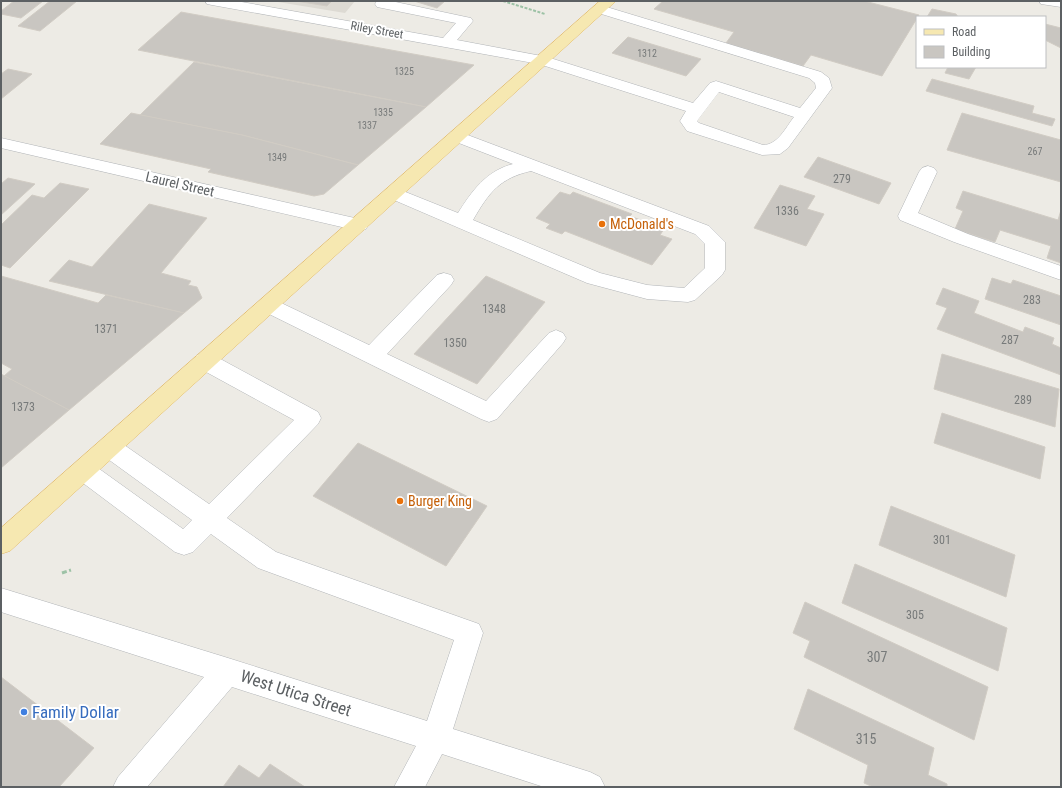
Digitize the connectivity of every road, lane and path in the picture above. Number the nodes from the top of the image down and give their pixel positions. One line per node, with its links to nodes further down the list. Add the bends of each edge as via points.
1 (212, 1): 7 (street, Riley Street)
2 (503, 1): 8 (path)
3 (1046, 1): 4 (street)
4 (1049, 1): 5 (street)
5 (1061, 3)
6 (601, 4): 10 (main road); 12 (street, via 815,75 823,81 824,88)
7 (374, 13): 9 (street, Riley Street); 9 (street, via 466,21)
8 (545, 14)
9 (446, 43): 10 (street, Riley Street)
10 (542, 60): 11 (street, Riley Street); 13 (main road)
11 (696, 109): 12 (street, via 716,86); 12 (street, via 688,121 692,127 769,151 779,148)
12 (804, 115)
13 (457, 136): 15 (street); 17 (main road)
14 (1, 143): 19 (street, Laurel Street)
15 (533, 165): 18 (street, via 509,171 496,178 482,191); 18 (street, via 702,230 716,242 715,270 688,295 647,292 594,278)
16 (928, 172): 20 (street, via 907,216)
17 (393, 193): 18 (street); 19 (main road)
18 (462, 222)
19 (359, 225): 22 (main road)
20 (1061, 273)
21 (444, 280): 24 (street)
22 (268, 305): 24 (street); 25 (main road)
23 (556, 338): 24 (street, via 489,413)
24 (372, 356)
25 (205, 361): 26 (main road); 28 (street, via 310,418)
26 (109, 446): 27 (main road); 28 (street)
27 (83, 470): 28 (street, via 184,544); 29 (main road)
28 (210, 519): 34 (street, via 267,560 470,633)
29 (1, 543)
30 (71, 570): 31 (path)
31 (62, 573)
32 (1, 600): 33 (street, West Utica Street)
33 (228, 671): 34 (street, West Utica Street); 35 (street)
34 (436, 737): 36 (street); 37 (street, West Utica Street)
35 (128, 787)
36 (409, 787)
37 (590, 787)

